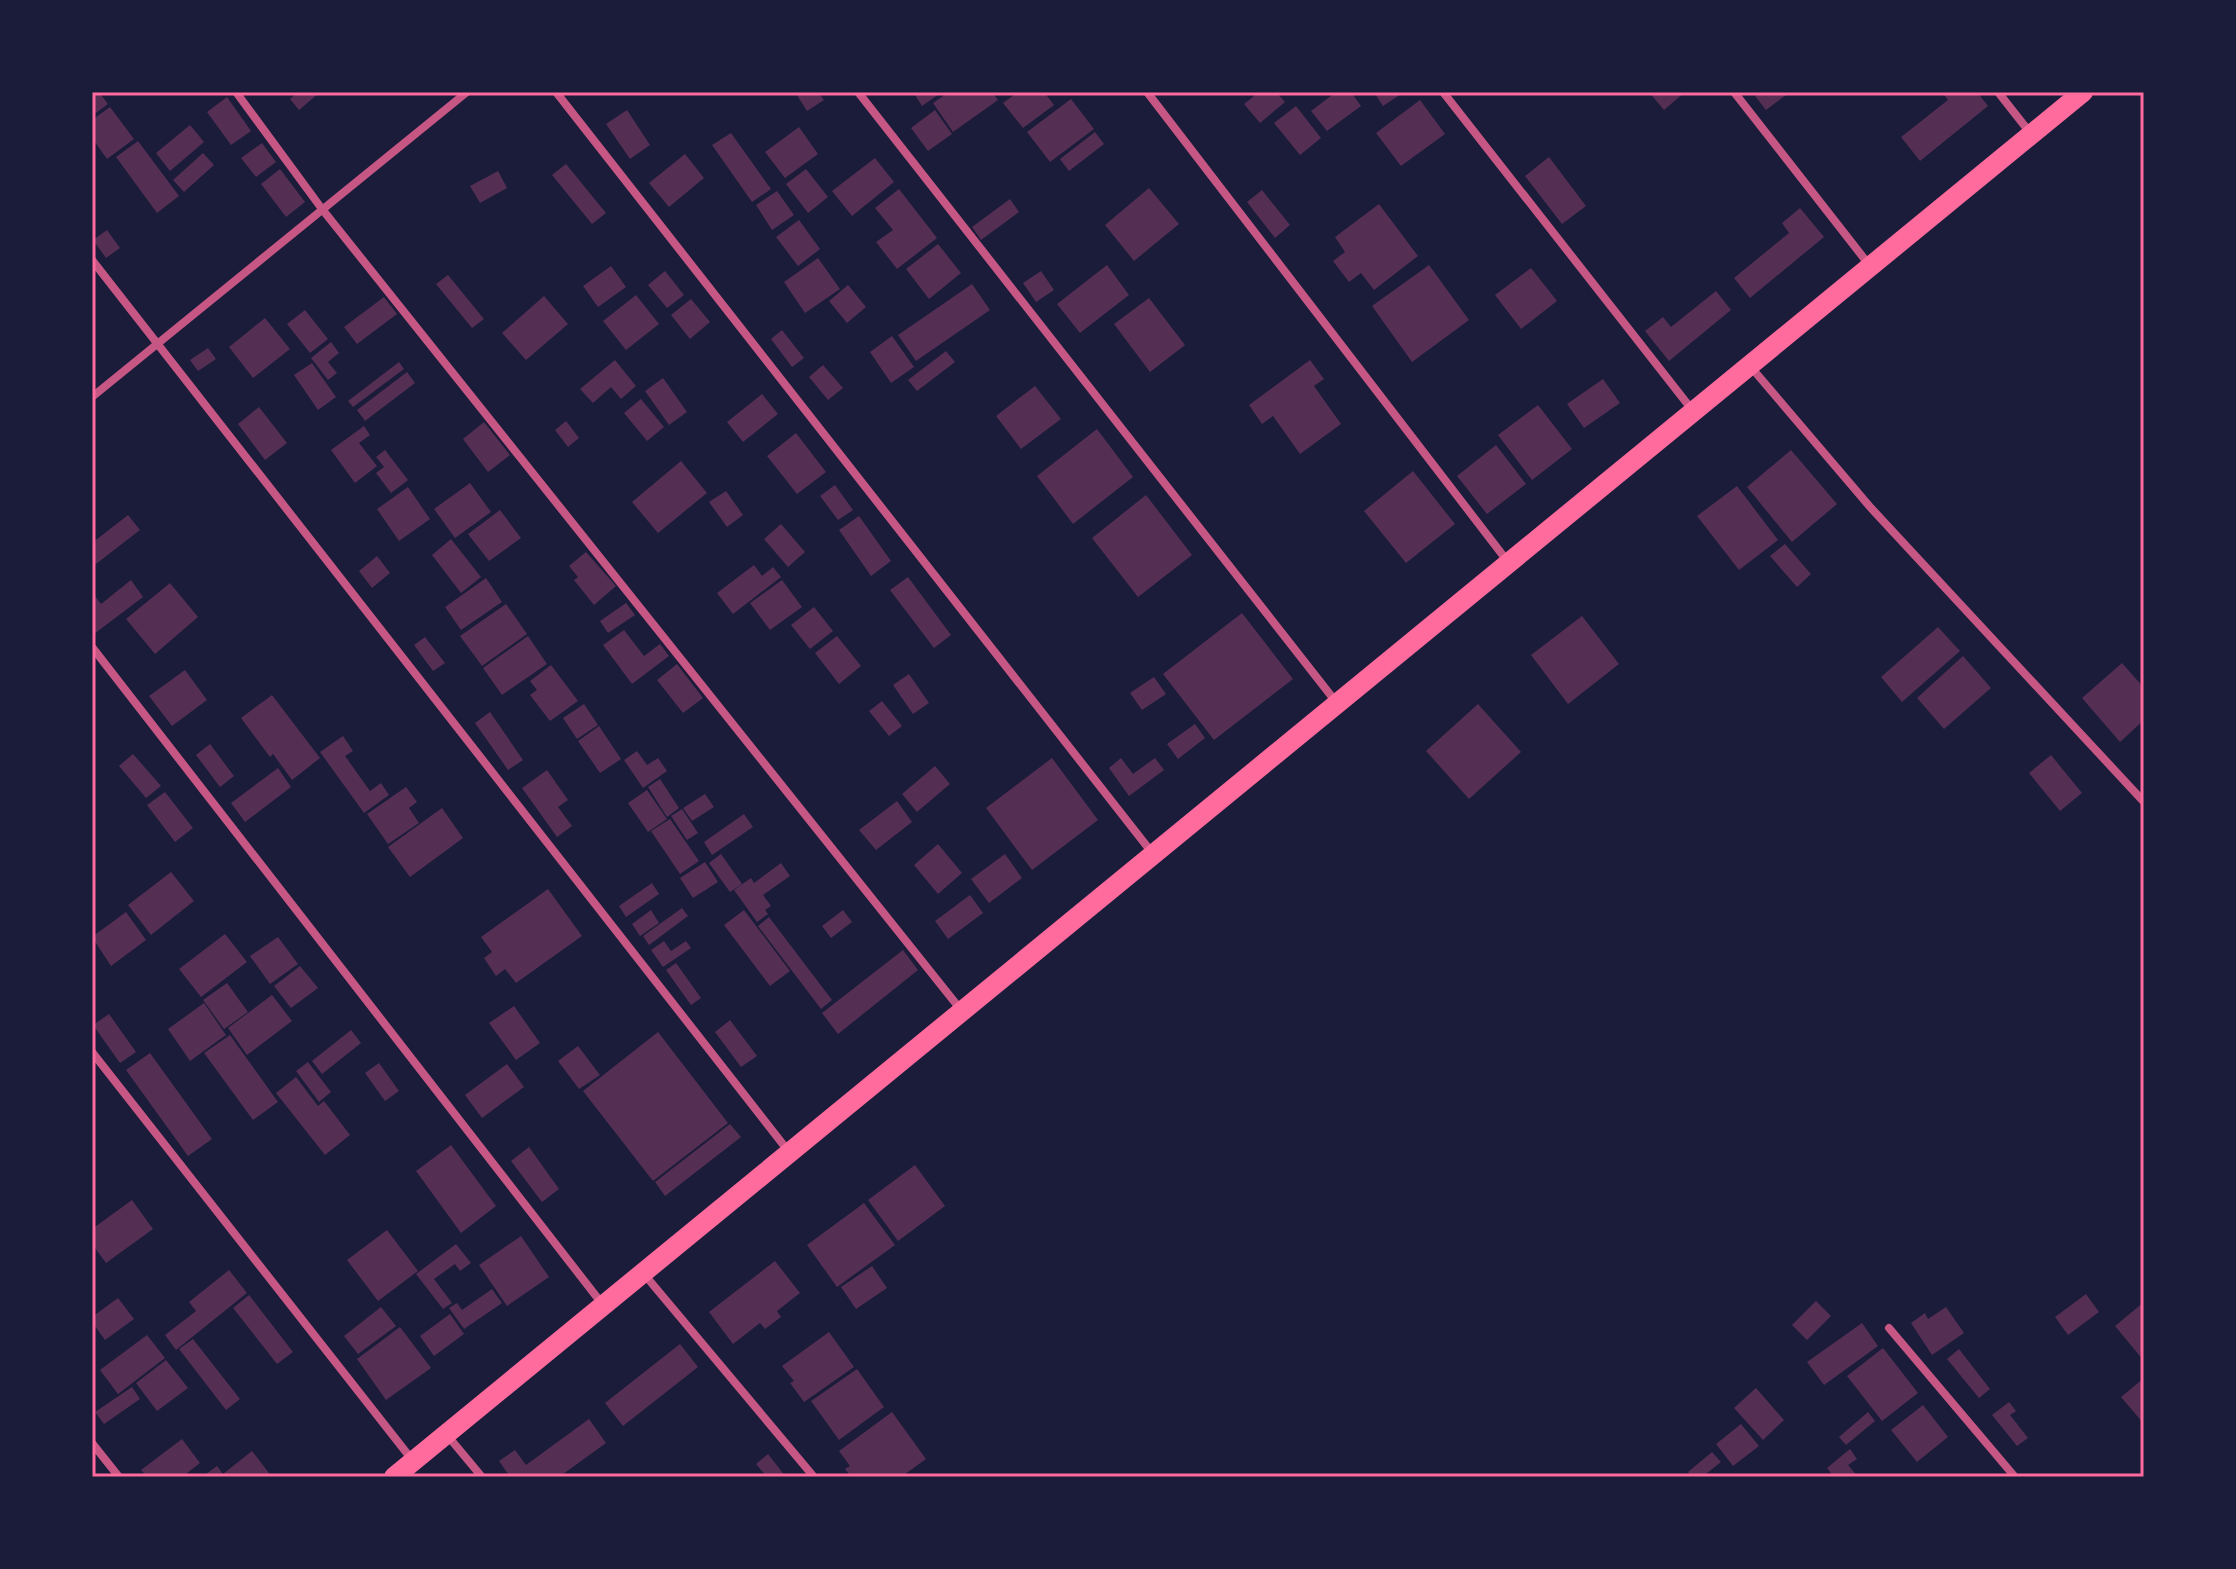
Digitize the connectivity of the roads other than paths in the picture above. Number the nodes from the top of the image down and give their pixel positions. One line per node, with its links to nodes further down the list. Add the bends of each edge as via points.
1 (236, 92): 11 (street)
2 (467, 92): 11 (street)
3 (556, 92): 22 (street)
4 (858, 92): 20 (street)
5 (1147, 92): 18 (street)
6 (1443, 92): 17 (street)
7 (1734, 92): 13 (street)
8 (1998, 92): 10 (street)
9 (2083, 92): 10 (main road)
10 (2031, 135): 13 (main road)
11 (322, 209): 14 (street); 23 (street)
12 (92, 260): 14 (street)
13 (1870, 267): 15 (main road)
14 (158, 343): 16 (street); 25 (street)
15 (1749, 366): 17 (main road); 21 (street, via 1871,508)
16 (92, 397)
17 (1694, 411): 18 (main road)
18 (1509, 563): 20 (main road)
19 (92, 647): 27 (street)
20 (1338, 703): 22 (main road)
21 (2144, 802)
22 (1153, 855): 23 (main road)
23 (961, 1011): 25 (main road)
24 (92, 1052): 31 (street)
25 (790, 1153): 26 (main road)
26 (643, 1273): 27 (main road); 35 (street)
27 (603, 1306): 29 (main road)
28 (1889, 1328): 36 (street)
29 (446, 1434): 31 (main road); 34 (street)
30 (92, 1443): 32 (street)
31 (413, 1461): 33 (main road)
32 (119, 1477)
33 (394, 1477)
34 (482, 1477)
35 (814, 1477)
36 (2015, 1477)

